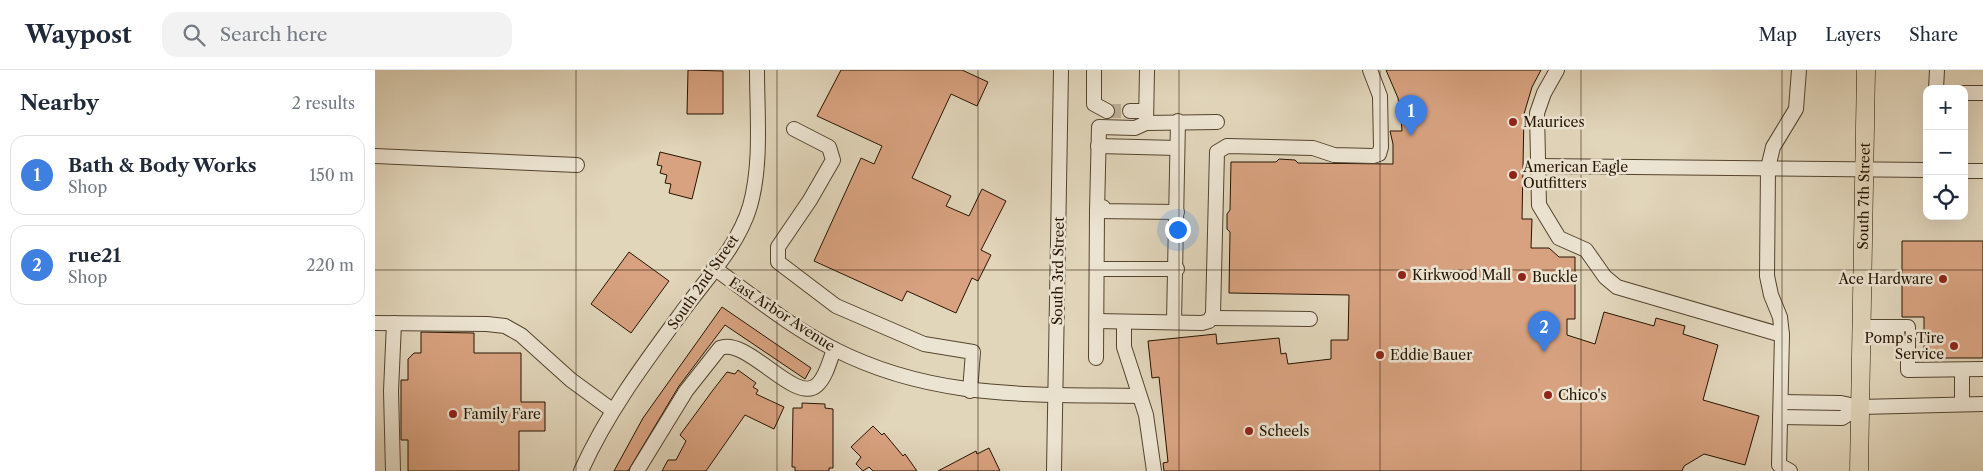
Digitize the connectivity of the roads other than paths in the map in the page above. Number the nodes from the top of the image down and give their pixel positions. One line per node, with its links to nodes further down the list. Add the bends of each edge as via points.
1 (757, 70): 31 (street, South 2nd Street, via 753,193 741,229)
2 (1061, 70): 48 (street, South 3rd Street)
3 (1094, 70): 13 (street, via 1094,104)
4 (1147, 70): 15 (street)
5 (1370, 70): 34 (street, via 1380,96 1379,154 1334,155 1313,148 1227,146 1217,152)
6 (1557, 70): 23 (street, via 1544,92 1537,113)
7 (1799, 70): 24 (street, via 1796,110 1773,147)
8 (1866, 70): 25 (main road, South 7th Street)
9 (1937, 70): 10 (street)
10 (1936, 85)
11 (1968, 93): 12 (street)
12 (1983, 93)
13 (1107, 111)
14 (1130, 111): 15 (street)
15 (1146, 117): 16 (street); 19 (street, via 1135,128 1099,127)
16 (1178, 121): 17 (street); 20 (street)
17 (1217, 122)
18 (795, 129): 47 (street, via 829,147 833,160 778,247 778,262 836,306 924,344 973,352)
19 (1098, 146): 20 (street); 29 (street)
20 (1177, 148): 30 (street)
21 (375, 156): 22 (street)
22 (577, 164)
23 (1537, 166): 24 (street); 42 (street, via 1537,199 1544,217 1559,238 1587,250 1610,282 1624,290)
24 (1768, 168): 25 (street); 42 (street, via 1767,276)
25 (1864, 169): 26 (street); 41 (main road, South 7th Street)
26 (1923, 170)
27 (1968, 170): 28 (street)
28 (1983, 171)
29 (1097, 211): 30 (street); 32 (street)
30 (1171, 212): 33 (street)
31 (714, 268): 43 (street, East Arbor Avenue, via 782,317); 54 (street, South 2nd Street)
32 (1097, 270): 33 (street); 36 (street)
33 (1177, 270): 38 (street)
34 (1211, 318): 35 (street); 38 (street, via 1202,323)
35 (1310, 319)
36 (1097, 322): 37 (street); 44 (street)
37 (1124, 322): 38 (street); 49 (street, via 1124,347)
38 (1175, 322)
39 (375, 323): 40 (street)
40 (394, 323): 54 (street, via 487,324 513,330); 57 (street, via 391,391)
41 (1861, 327): 46 (street, via 1908,327 1908,370); 53 (main road, South 7th Street)
42 (1782, 335): 50 (street)
43 (834, 349): 47 (street, East Arbor Avenue, via 895,374); 59 (street, via 821,380 809,388 794,384 739,349 720,348 686,391)
44 (1096, 358)
45 (1983, 369): 46 (street)
46 (1962, 370): 51 (street)
47 (969, 391): 48 (street, East Arbor Avenue)
48 (1055, 394): 49 (street, East Arbor Avenue); 60 (street, South 3rd Street)
49 (1139, 396): 61 (street, via 1149,426)
50 (1781, 402): 53 (street, via 1841,403); 55 (street)
51 (1962, 404): 52 (street); 53 (street)
52 (1983, 404)
53 (1860, 407): 55 (street, via 1841,418); 62 (main road, South 7th Street)
54 (612, 410): 58 (street, South 2nd Street)
55 (1780, 417): 56 (street)
56 (1782, 469)
57 (393, 471)
58 (581, 471)
59 (637, 471)
60 (1054, 471)
61 (1154, 471)
62 (1859, 471)

